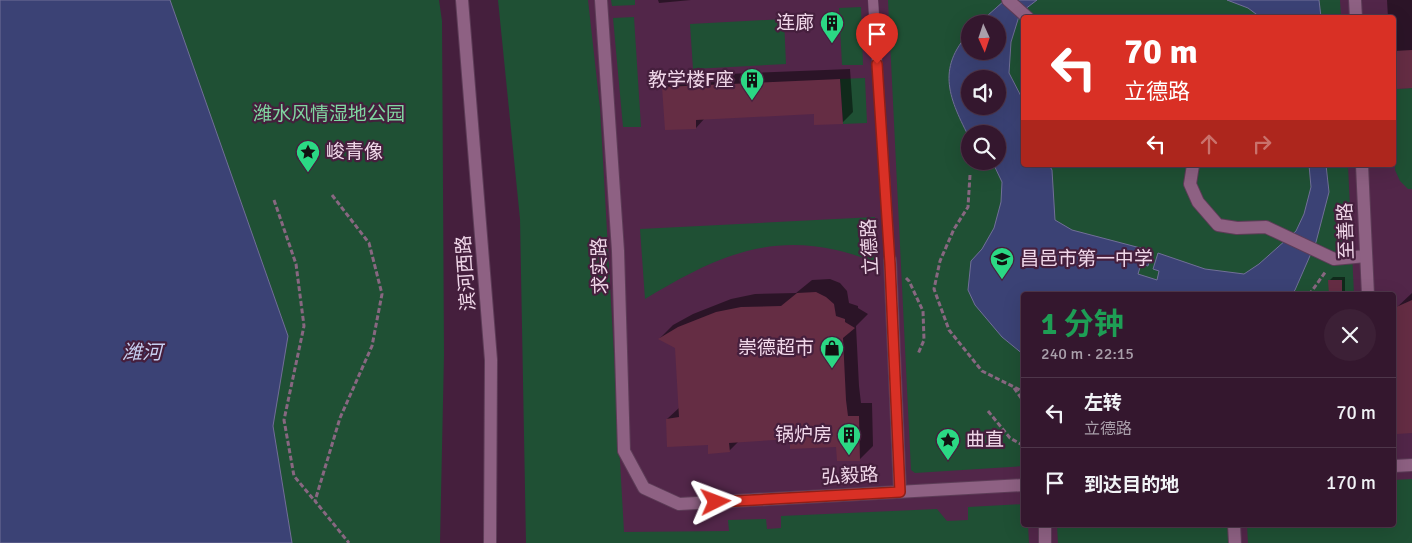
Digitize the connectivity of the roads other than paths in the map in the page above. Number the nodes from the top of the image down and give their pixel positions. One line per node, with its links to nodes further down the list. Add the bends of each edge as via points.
1 (462, 0): 20 (street, 滨河西路, via 491,360)
2 (601, 0): 17 (street, 求实路, via 618,251 624,451 644,488)
3 (873, 0): 11 (lane, 立德路)
4 (1008, 0): 6 (street)
5 (1355, 0): 7 (street)
6 (1025, 15)
7 (1356, 15)
8 (1193, 167): 10 (street, via 1190,184 1198,202 1218,225 1266,227 1334,259)
9 (1362, 167): 10 (street, 至善路)
10 (1366, 256): 12 (street, 至善路)
11 (890, 262): 16 (street, 立德路)
12 (1368, 292)
13 (1412, 465): 14 (street)
14 (1396, 466)
15 (1021, 485): 16 (street, 弘毅路)
16 (900, 492): 17 (street, 弘毅路)
17 (679, 504)
18 (1044, 527): 21 (street)
19 (1234, 527): 22 (street)
20 (490, 543)
21 (1045, 543)
22 (1235, 543)

